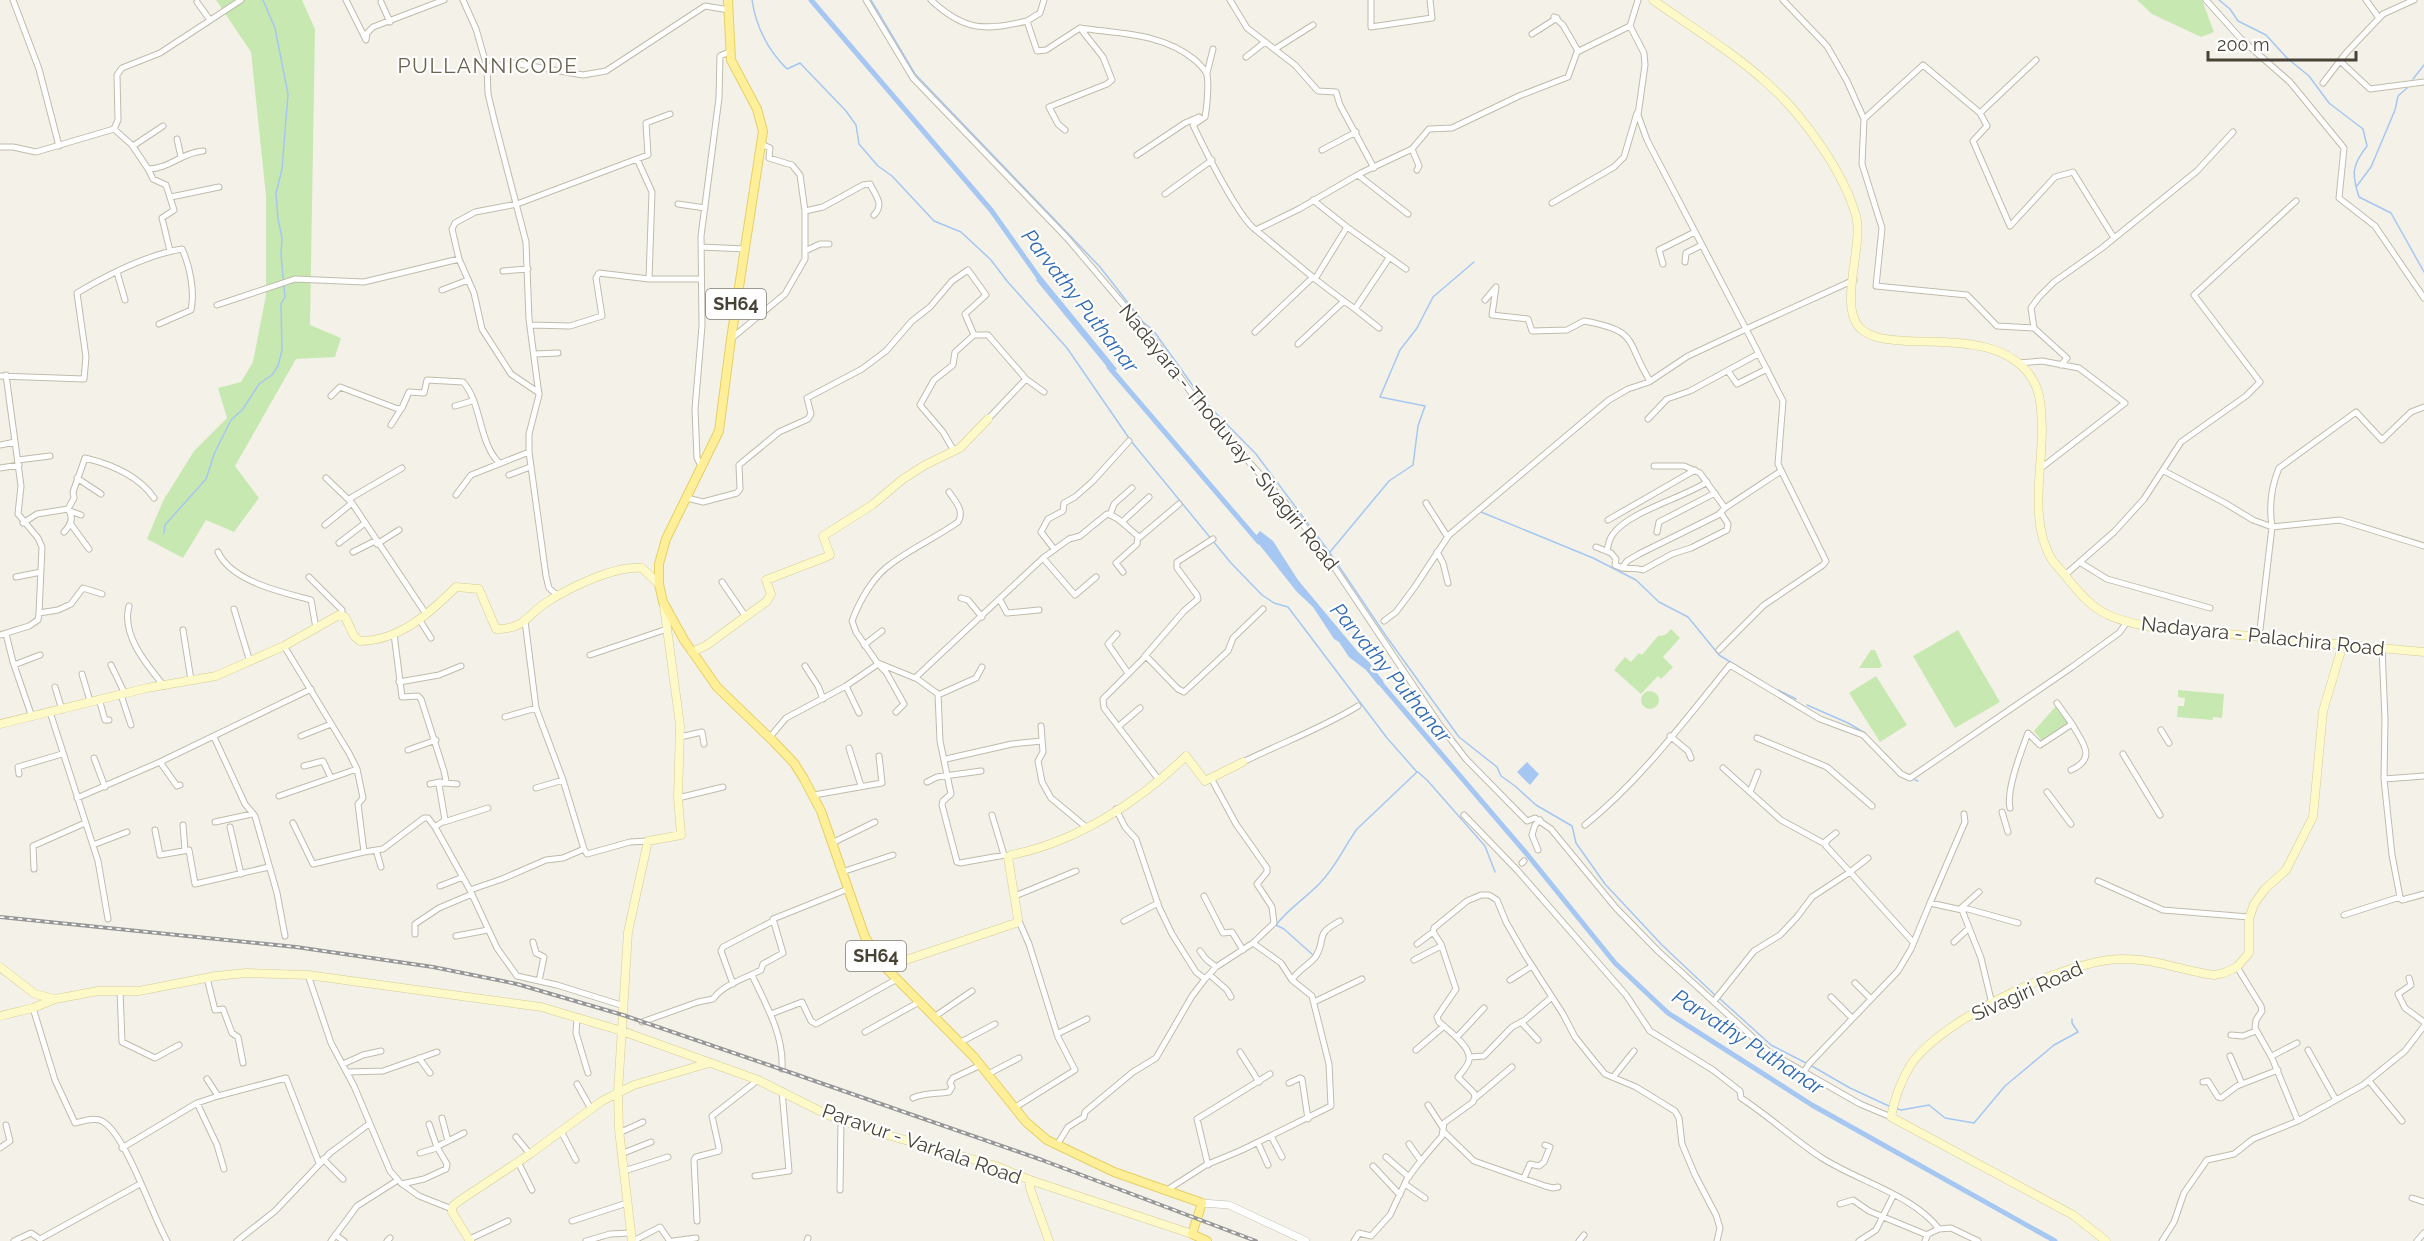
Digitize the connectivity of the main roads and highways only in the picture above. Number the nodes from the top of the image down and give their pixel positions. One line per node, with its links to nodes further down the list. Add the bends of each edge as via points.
1 (728, 0): 4 (main road, SH64, via 729,52 763,131 719,431 666,539)
2 (1657, 1): 6 (main road, Nadayara - Palachira Road, via 1770,86 1808,128 1842,178 1857,218 1852,309 1860,328 1883,340 1973,345 1995,350 2018,363 2032,379 2041,399 2039,514 2043,536 2052,560 2090,605 2127,622 2181,631)
3 (988, 419): 7 (main road, via 954,451 903,479 872,505 823,536 830,555 766,580 771,594 760,607)
4 (658, 584): 5 (main road, SH64); 9 (main road, via 642,568 605,575 545,603 510,629 496,629 479,589 456,587 423,617 375,640 360,641 345,617 337,615 284,646 216,676 147,688)
5 (663, 602): 7 (main road, SH64); 15 (main road, via 680,725 681,835 648,841 628,932)
6 (2343, 644): 8 (main road, Nadayara - Palachira Road); 24 (main road, Sivagiri Road, via 2323,711 2313,817 2286,870 2254,904 2249,917 2249,953 2237,967 2214,975 2148,961 2094,961 2028,986 1931,1043 1910,1066 1896,1097 1891,1117 2073,1215)
7 (692, 652): 12 (main road, SH64, via 717,687 794,763 814,795 865,937)
8 (2424, 652)
9 (0, 724)
10 (1243, 762): 12 (main road, via 1205,781 1186,756 1159,780 1086,827 1041,849 1006,856 1016,923)
11 (0, 967): 13 (main road, via 35,994)
12 (885, 967): 19 (main road, SH64, via 981,1065 1026,1122 1057,1145 1114,1172 1202,1203)
13 (55, 999): 14 (main road, Paravur - Varkala Road); 15 (main road, Paravur - Varkala Road, via 98,991 139,991 246,973 308,975 541,1007)
14 (0, 1016)
15 (622, 1031): 16 (main road, Paravur - Varkala Road); 17 (main road)
16 (710, 1062): 17 (main road); 18 (main road, Paravur - Varkala Road, via 841,1120 996,1166)
17 (618, 1092): 20 (main road); 21 (main road, via 464,1197 452,1209)
18 (1030, 1180): 19 (main road, Paravur - Varkala Road); 22 (main road)
19 (1192, 1234): 23 (main road)
20 (632, 1238)
21 (470, 1240)
22 (1049, 1241)
23 (1207, 1241)
24 (2106, 1241)

